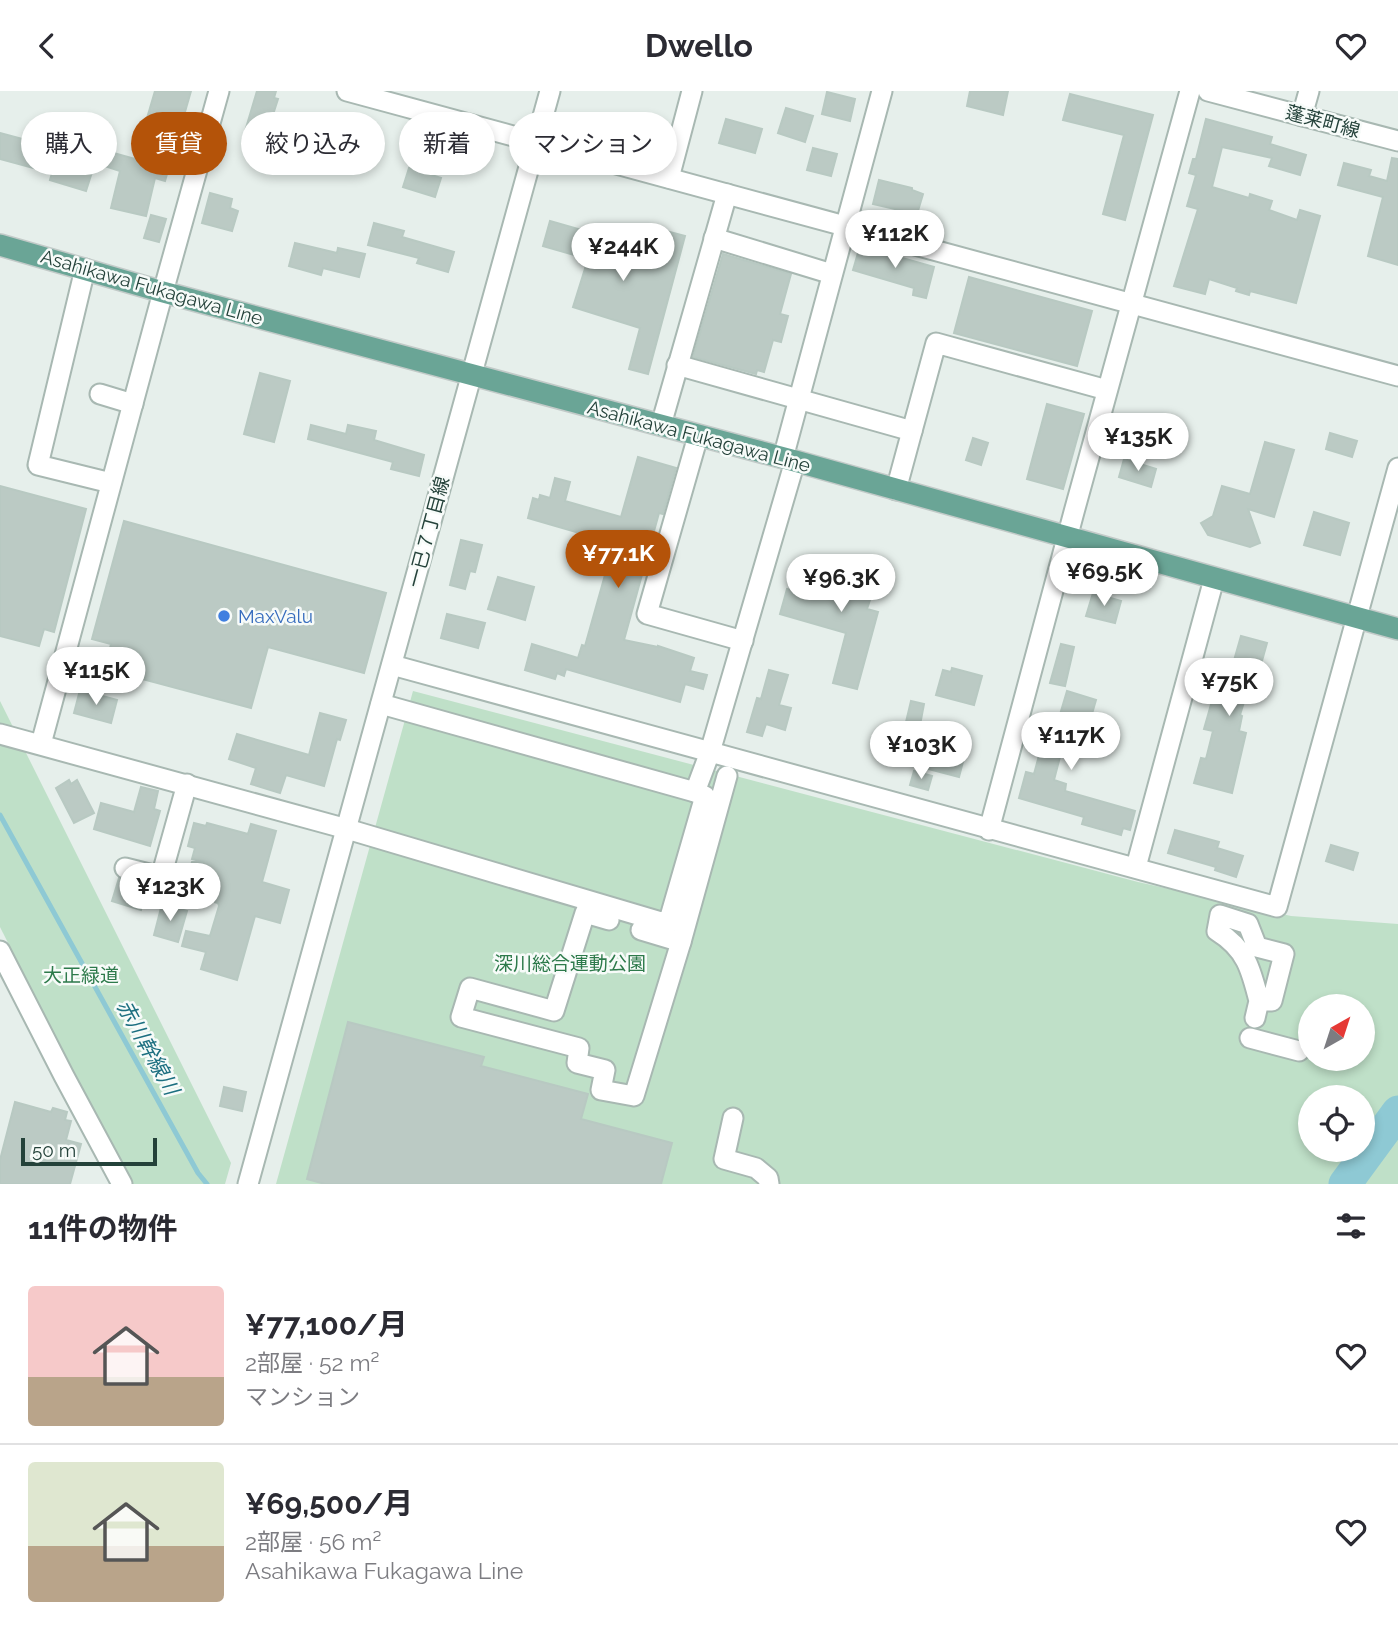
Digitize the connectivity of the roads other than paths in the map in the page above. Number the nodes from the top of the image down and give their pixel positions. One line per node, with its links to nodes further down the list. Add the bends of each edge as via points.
1 (219, 91): 24 (street)
2 (347, 91): 10 (street)
3 (550, 91): 11 (street, 一已７丁目線)
4 (692, 91): 17 (street)
5 (882, 91): 19 (street)
6 (1190, 91): 25 (street)
7 (1208, 91): 9 (street, 蓬莱町線)
8 (1309, 91): 12 (street)
9 (1231, 94): 12 (street, 蓬莱町線)
10 (376, 95): 13 (street)
11 (544, 112)
12 (1302, 115): 14 (street, 蓬莱町線)
13 (509, 134)
14 (1398, 141)
15 (527, 175): 27 (street, 一已７丁目線)
16 (658, 175): 17 (street)
17 (669, 178): 18 (street)
18 (727, 194): 19 (street); 20 (street)
19 (845, 226): 23 (street); 25 (street)
20 (714, 238): 23 (street); 26 (street)
21 (0, 245): 22 (main road, Asahikawa Fukagawa Line)
22 (85, 269): 24 (main road, Asahikawa Fukagawa Line); 38 (street, via 38,465)
23 (832, 274): 31 (street)
24 (163, 292): 27 (main road, Asahikawa Fukagawa Line); 32 (street)
25 (1131, 303): 28 (street); 29 (street)
26 (677, 365): 31 (street); 33 (street)
27 (471, 374): 33 (main road, Asahikawa Fukagawa Line); 45 (street, 一已７丁目線)
28 (1398, 376)
29 (1107, 390): 34 (street, via 936,342); 40 (street)
30 (100, 394): 32 (street)
31 (798, 399): 34 (street); 36 (street)
32 (133, 404): 38 (street)
33 (661, 425): 35 (main road, Asahikawa Fukagawa Line)
34 (912, 431): 39 (street)
35 (698, 436): 36 (main road, Asahikawa Fukagawa Line); 44 (street, via 647,614)
36 (789, 460): 39 (main road, Asahikawa Fukagawa Line); 44 (street)
37 (1398, 468): 42 (street)
38 (111, 483): 48 (street)
39 (896, 490): 40 (main road, Asahikawa Fukagawa Line)
40 (1067, 538): 41 (main road, Asahikawa Fukagawa Line); 54 (street)
41 (1214, 579): 42 (main road, Asahikawa Fukagawa Line); 56 (street)
42 (1356, 617): 43 (main road, Asahikawa Fukagawa Line); 56 (street, via 1277,907)
43 (1398, 629)
44 (743, 641): 49 (street)
45 (392, 665): 46 (street, 一已７丁目線); 49 (street)
46 (381, 704): 52 (street); 53 (street, 一已７丁目線)
47 (0, 734): 48 (street)
48 (41, 744): 51 (street)
49 (710, 752): 52 (street); 54 (street)
50 (727, 776): 57 (street)
51 (187, 784): 53 (street); 55 (street, via 162,877)
52 (695, 792): 53 (street, via 705,796 668,924)
53 (347, 829): 64 (street, 一已７丁目線)
54 (989, 830): 56 (street)
55 (125, 867)
56 (1136, 867)
57 (681, 942): 57 (street, via 634,1096 601,1090 605,1070 577,1063 579,1048 461,1017 470,988 554,1011 585,913)
58 (0, 951): 63 (street)
59 (1257, 1009): 59 (street, via 1272,1000 1283,954 1257,947 1248,924 1220,915 1217,931 1243,954 1252,973)
60 (1250, 1038): 61 (street)
61 (1298, 1051)
62 (733, 1118): 65 (street, via 724,1159 756,1168)
63 (122, 1184)
64 (248, 1184)
65 (769, 1184)

